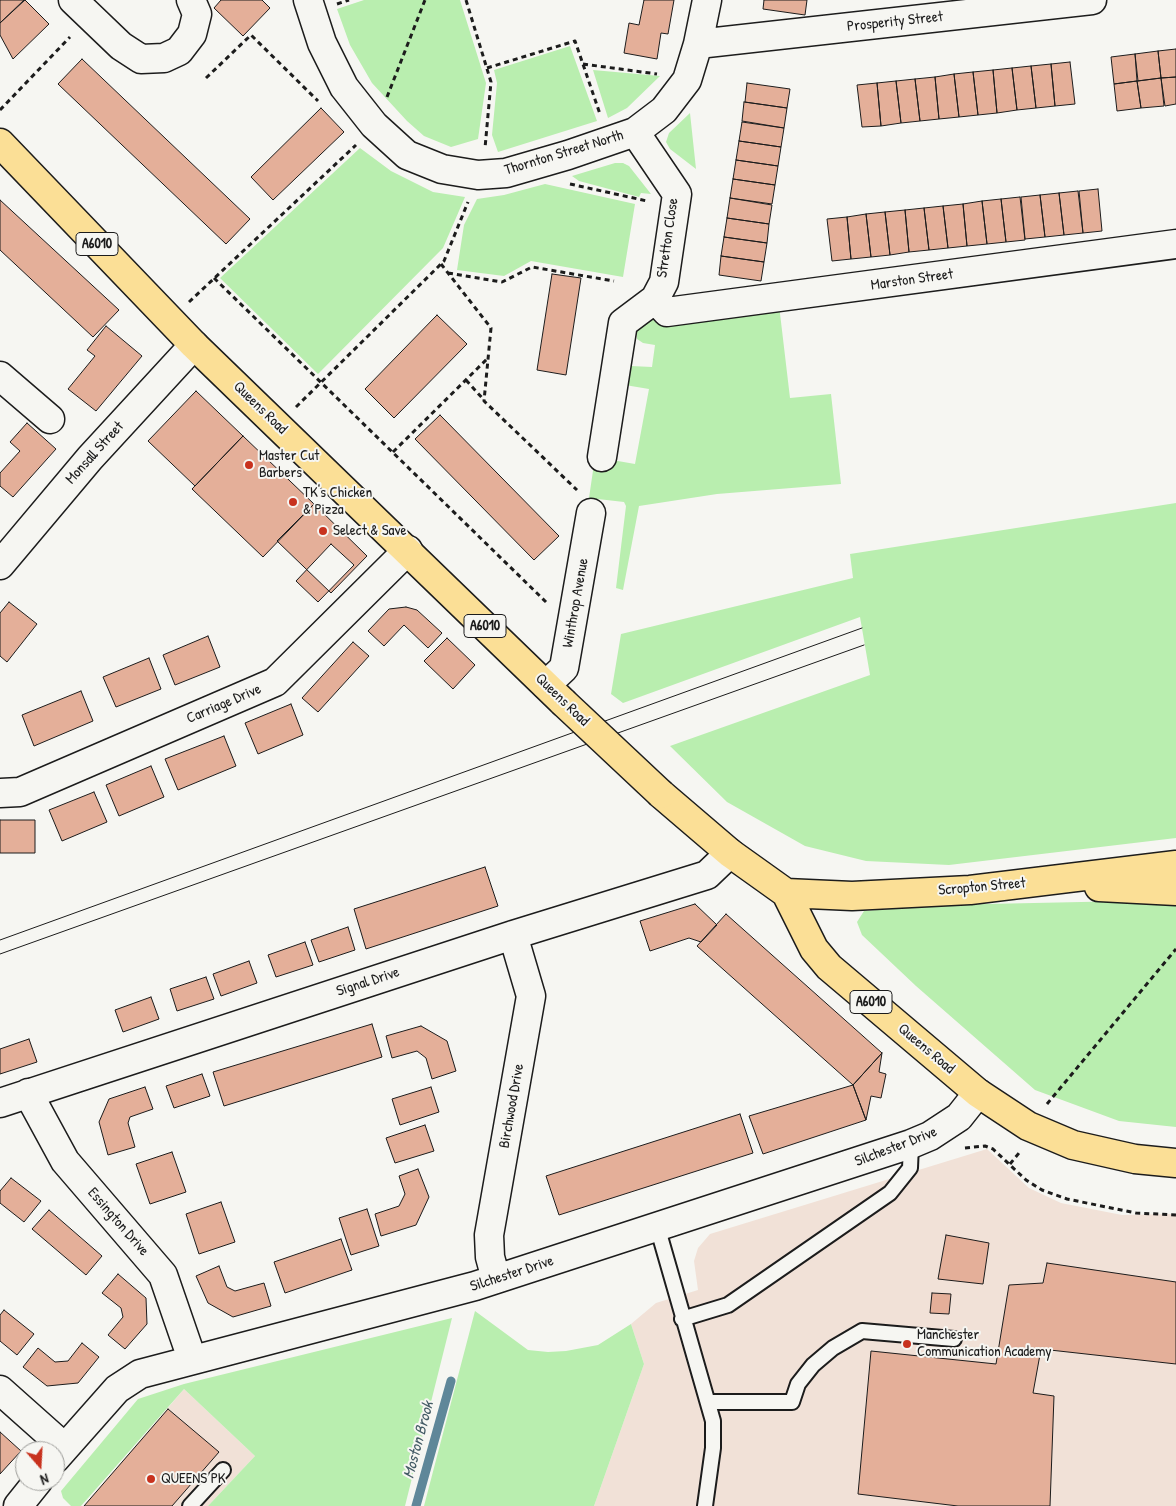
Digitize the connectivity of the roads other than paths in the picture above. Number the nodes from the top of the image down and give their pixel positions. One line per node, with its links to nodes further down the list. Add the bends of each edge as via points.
1 (191, 0): 5 (street, via 197,14 192,34 179,51 164,58 141,59 121,46)
2 (308, 0): 7 (street, Thornton Street North, via 322,43 344,88 374,125 407,155 442,169 481,165 506,173)
3 (707, 0): 6 (street, Thornton Street North)
4 (1092, 0): 6 (street, Prosperity Street)
5 (81, 8)
6 (698, 44): 7 (street, Thornton Street North, via 687,80 664,110)
7 (634, 132): 10 (street, Stretton Close, via 677,194 664,282)
8 (0, 143): 11 (highway, Queens Road / A6010)
9 (1176, 244): 10 (street, Marston Street, via 667,312)
10 (655, 299): 14 (street, Stretton Close, via 623,323)
11 (194, 345): 16 (highway, Queens Road / A6010); 17 (street, Monsall Street, via 90,458)
12 (0, 376): 13 (street)
13 (50, 419)
14 (602, 457)
15 (587, 504): 18 (street, Winthrop Avenue, via 564,668)
16 (408, 550): 18 (highway, Queens Road / A6010); 19 (street, Carriage Drive, via 275,682 20,792)
17 (0, 565)
18 (554, 693): 20 (highway, Queens Road / A6010, bridge, via 661,794)
19 (0, 793)
20 (730, 853): 24 (highway, Queens Road / A6010); 25 (street, Signal Drive, via 707,875)
21 (1176, 865): 22 (highway, Scropton Street)
22 (1028, 883): 23 (highway); 24 (highway, Scropton Street, via 970,890 852,896)
23 (1176, 891)
24 (786, 893): 26 (highway, Queens Road / A6010, via 814,949 829,967)
25 (513, 935): 27 (street, Signal Drive); 32 (street, Birchwood Drive, via 531,996 489,1235)
26 (978, 1093): 29 (street, Silchester Drive, via 959,1117 941,1130); 30 (highway, Queens Road / A6010, via 1028,1126 1073,1145 1135,1159)
27 (28, 1094): 28 (street, Signal Drive); 35 (street, Essington Drive, via 65,1161 163,1275)
28 (0, 1102)
29 (911, 1144): 31 (street, Silchester Drive); 33 (lane, via 910,1168 890,1193 728,1305)
30 (1176, 1163)
31 (657, 1226): 32 (street, Silchester Drive); 33 (lane)
32 (496, 1279): 35 (street, Silchester Drive)
33 (682, 1320): 37 (lane)
34 (954, 1339): 37 (lane, via 862,1332 833,1348 813,1365 798,1384 792,1402)
35 (192, 1360): 39 (street, Silchester Drive, via 140,1374 117,1389)
36 (0, 1390): 38 (street)
37 (708, 1402): 42 (lane, via 713,1422 713,1448)
38 (49, 1441)
39 (65, 1447)
40 (223, 1470): 41 (lane)
41 (190, 1506)
42 (705, 1506)

